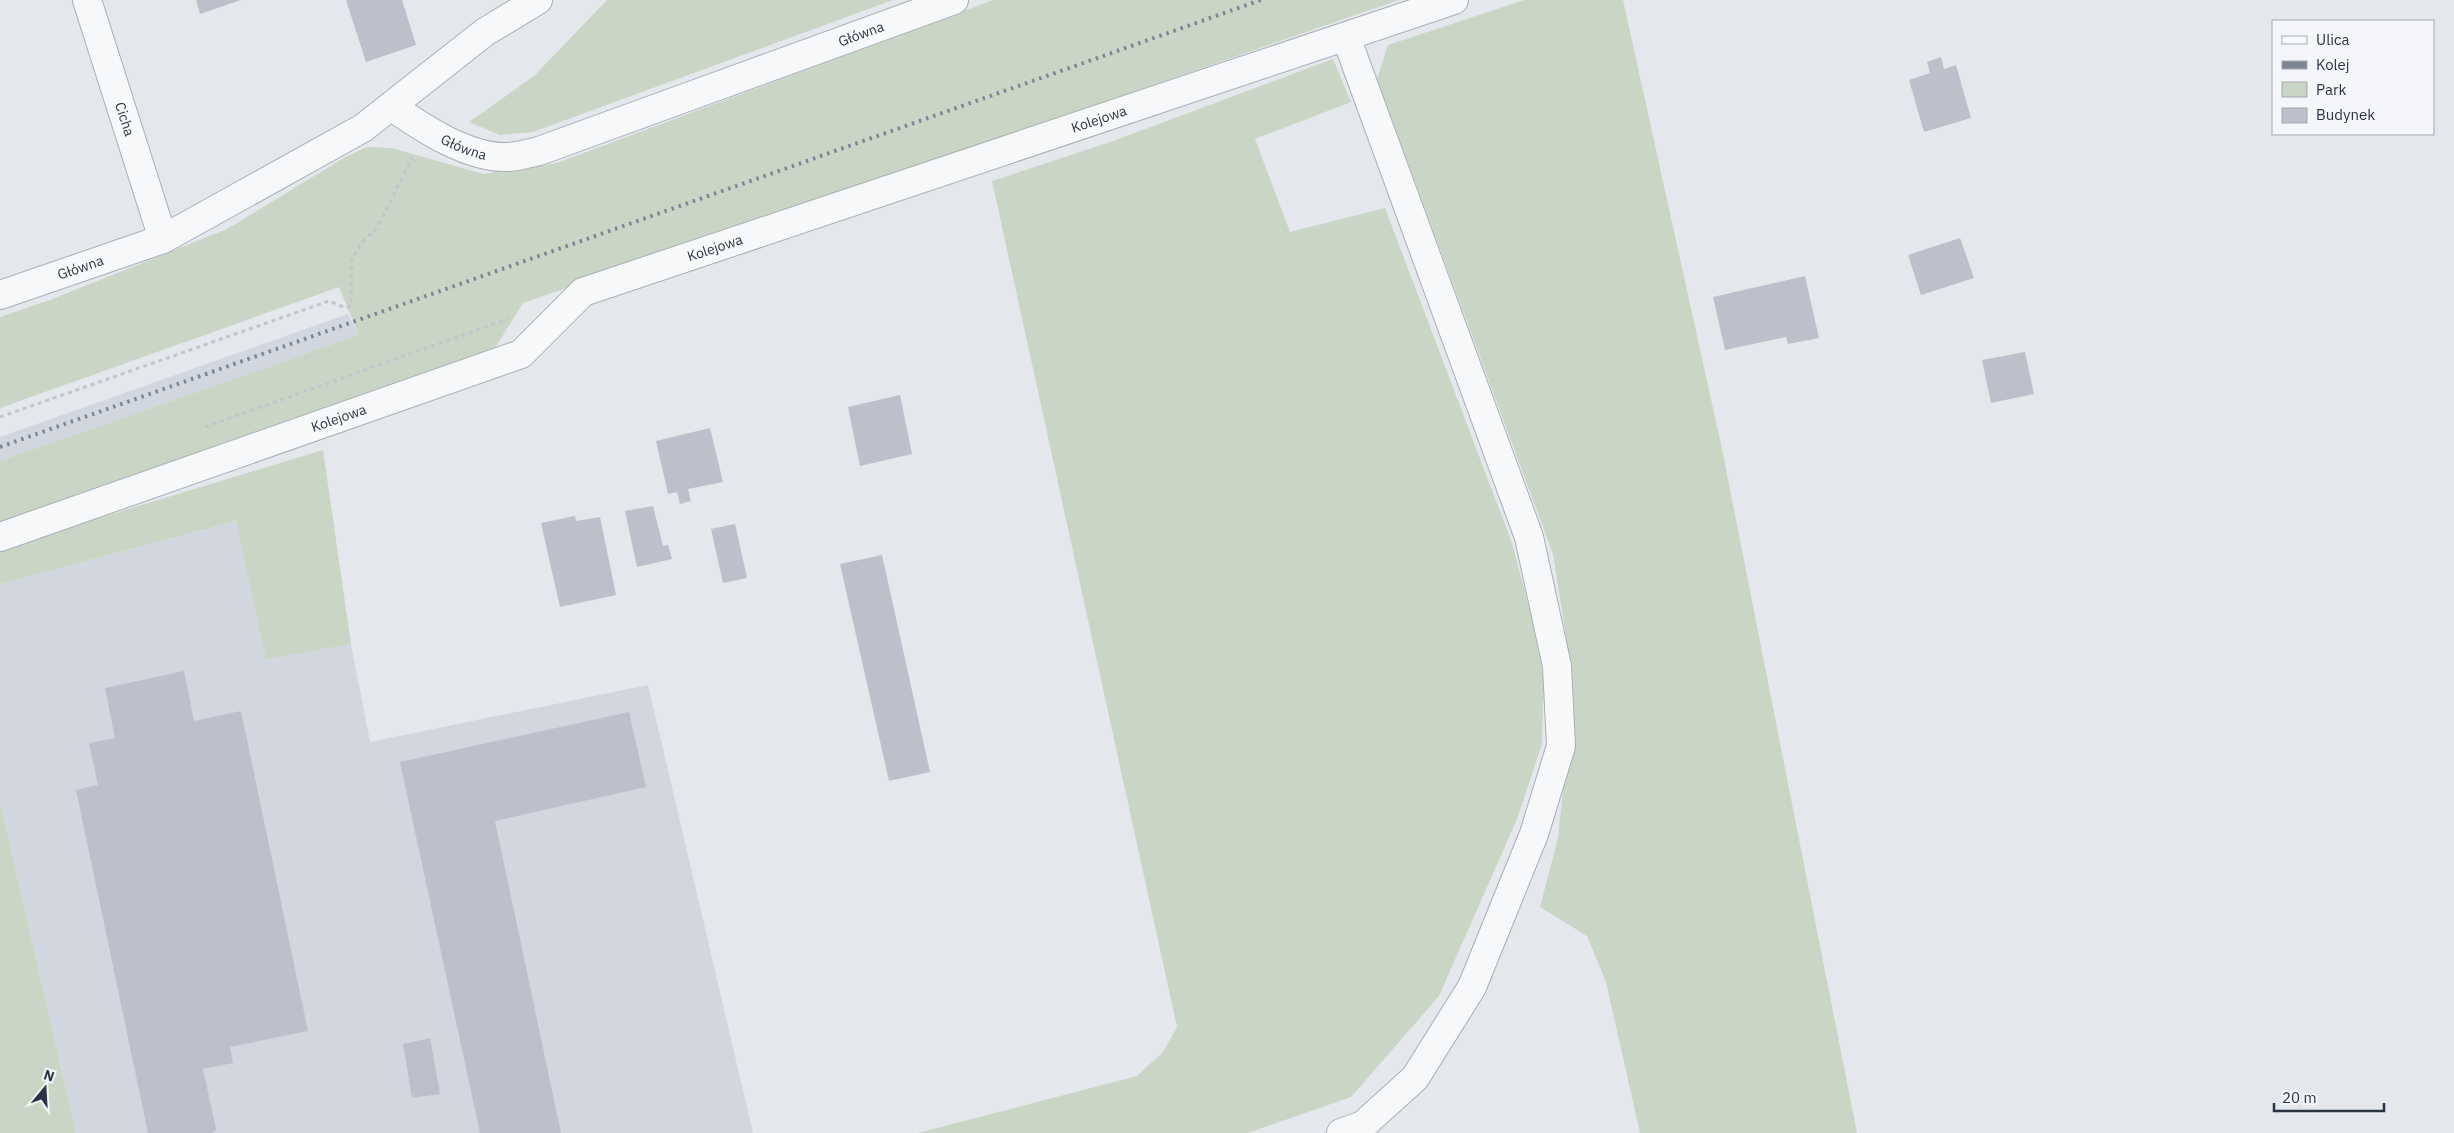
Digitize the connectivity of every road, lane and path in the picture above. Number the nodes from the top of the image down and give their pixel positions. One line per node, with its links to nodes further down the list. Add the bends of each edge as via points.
1 (87, 0): 8 (street, Cicha)
2 (538, 0): 6 (street, via 486,32)
3 (954, 0): 7 (street, Główna, via 539,151 508,157 478,152)
4 (1454, 0): 5 (street, Kolejowa)
5 (1346, 37): 13 (street, Kolejowa, via 583,292 521,354); 14 (street, via 1529,537 1556,666 1561,746 1534,834 1472,987 1414,1078 1363,1124)
6 (391, 106): 7 (street, Główna); 8 (street, Główna, via 363,128)
7 (424, 129): 11 (path, via 396,193 376,228 352,259 352,306 346,308 329,301)
8 (163, 239): 9 (street, Główna)
9 (0, 295)
10 (517, 315): 12 (path)
11 (0, 417)
12 (198, 430)
13 (0, 536)
14 (1341, 1133)

